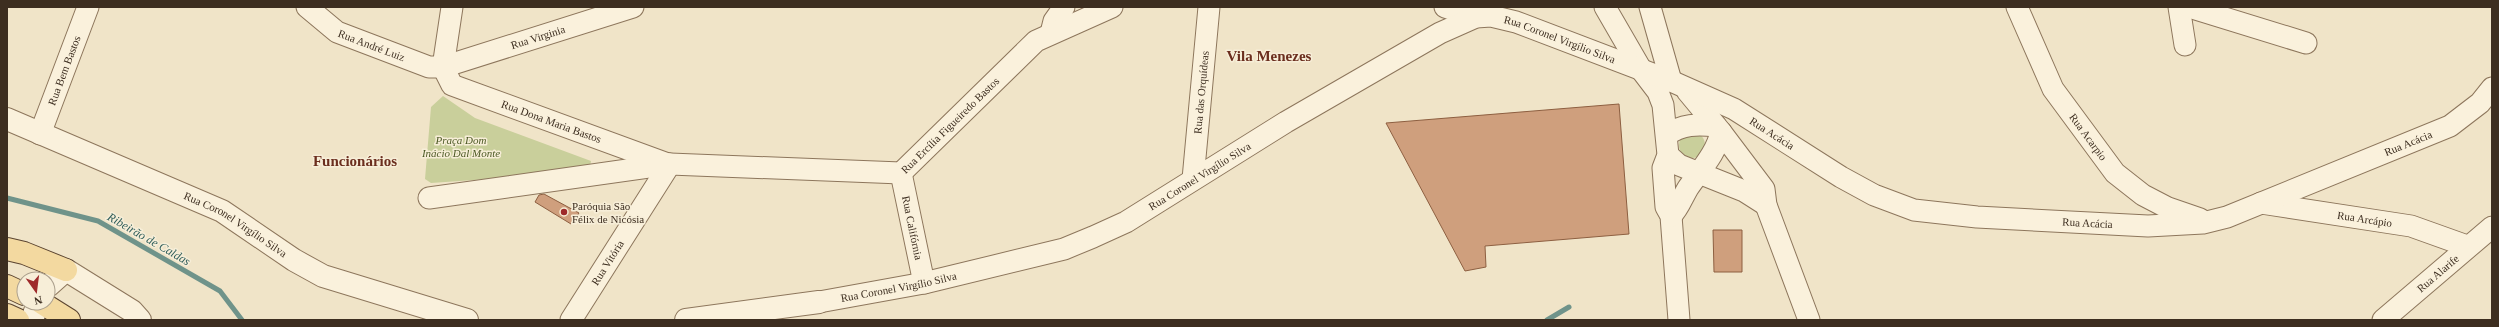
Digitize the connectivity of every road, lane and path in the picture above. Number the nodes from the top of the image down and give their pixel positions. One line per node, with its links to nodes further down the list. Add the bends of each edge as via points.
1 (88, 7): 25 (street, Rua Bem Bastos)
2 (307, 7): 19 (street, Rua André Luiz, via 337,32 429,67)
3 (452, 7): 19 (street)
4 (633, 7): 14 (street, Rua Virginia)
5 (1064, 7): 16 (street, via 1054,21)
6 (1112, 7): 16 (street, Rua Ercília Figueiredo Bastos, via 1073,26)
7 (1209, 7): 30 (street, Rua das Orquídeas)
8 (1445, 7): 15 (street)
9 (1605, 7): 20 (street)
10 (1650, 7): 21 (street)
11 (2017, 7): 35 (street, Rua Acarpio, via 2053,89 2115,173 2143,195 2168,208 2196,216)
12 (2178, 7): 18 (street)
13 (2189, 7): 17 (street)
14 (614, 10): 19 (street, Rua Virginia)
15 (1476, 17): 20 (street, Rua Coronel Virgílio Silva, via 1491,16 1516,22); 30 (street, Rua Coronel Virgílio Silva, via 1440,33)
16 (1051, 33): 28 (street, Rua Ercília Figueiredo Bastos, via 1036,41)
17 (2306, 43)
18 (2185, 45)
19 (443, 67): 27 (street, Rua Dona Maria Bastos, via 452,85)
20 (1642, 71): 21 (street, Rua Coronel Virgílio Silva); 26 (street, via 1661,98)
21 (1676, 84): 24 (street); 35 (street, Rua Acácia, via 1734,109 1874,195 1914,210 1977,217 2148,226)
22 (2492, 88): 32 (street, Rua Acácia, via 2480,102 2450,126)
23 (7, 119): 25 (street, Rua Coronel Virgílio Silva)
24 (1718, 129): 26 (street, via 1690,125 1674,130); 29 (street, via 1713,152); 33 (street, via 1764,189)
25 (40, 134): 49 (street, Rua Coronel Virgílio Silva, via 222,211 294,260 323,276)
26 (1667, 145): 29 (street, via 1679,165); 34 (street, via 1663,168 1666,207)
27 (670, 164): 28 (street, Rua Ercília Figueiredo Bastos); 31 (street); 50 (street, Rua Vitória)
28 (901, 173): 41 (street, Rua Califórnia)
29 (1700, 174): 33 (street, via 1744,191); 34 (street, via 1689,186 1679,208)
30 (1193, 178): 41 (street, Rua Coronel Virgílio Silva, via 1126,222 1079,243 1030,258)
31 (429, 198)
32 (2260, 203): 35 (street, Rua Acácia, via 2227,217); 37 (street, Rua Arcápio, via 2412,226)
33 (1766, 205): 54 (street)
34 (1671, 216): 53 (street)
35 (2203, 223)
36 (2492, 226): 37 (street, Rua Alarife)
37 (2467, 246): 55 (street, Rua Alarife)
38 (7, 249): 39 (main road)
39 (66, 270): 40 (street); 48 (street, via 132,311)
40 (56, 279)
41 (924, 283): 42 (street, Rua Coronel Virgílio Silva)
42 (819, 302): 44 (street, Rua Coronel Virgílio Silva); 52 (street)
43 (55, 311): 47 (main road)
44 (760, 314): 51 (street, Rua Coronel Virgílio Silva)
45 (7, 315): 46 (main road)
46 (18, 320)
47 (69, 320)
48 (140, 320)
49 (467, 320)
50 (571, 320)
51 (686, 320)
52 (795, 320)
53 (1679, 320)
54 (1809, 320)
55 (2383, 320)

